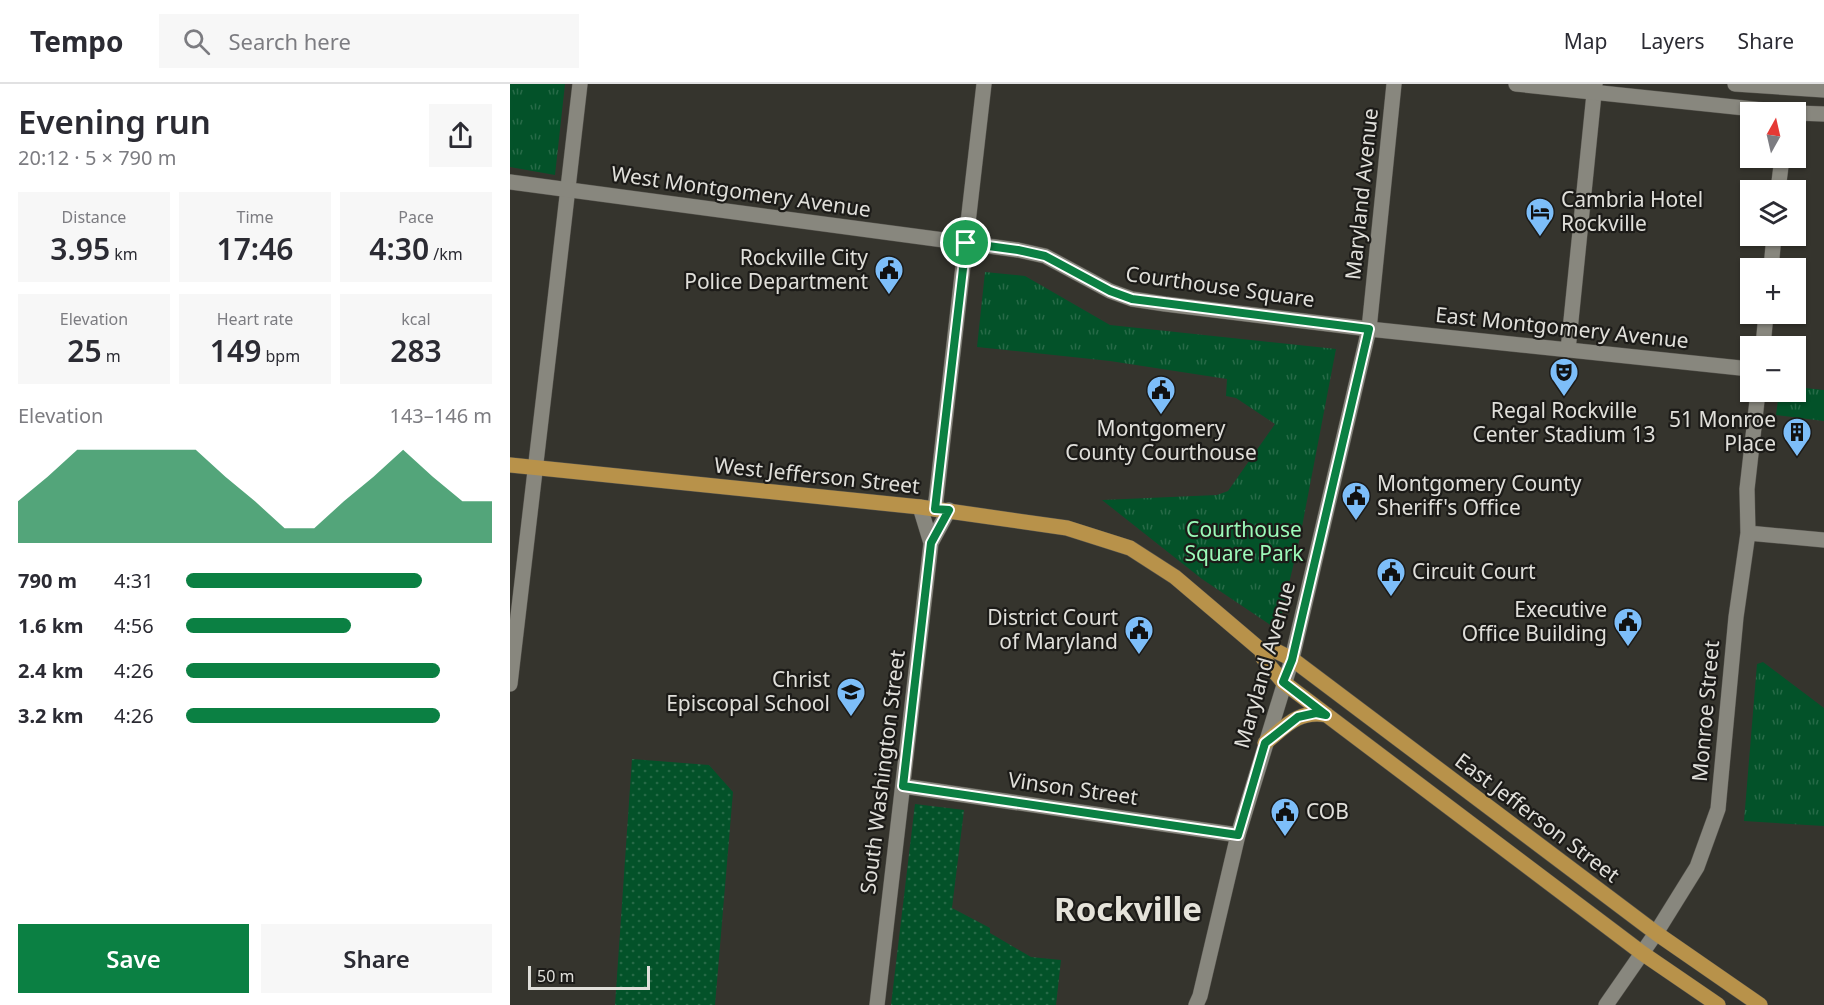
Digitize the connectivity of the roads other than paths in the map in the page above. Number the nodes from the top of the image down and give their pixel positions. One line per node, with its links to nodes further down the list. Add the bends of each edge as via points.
1 (580, 84): 14 (street)
2 (984, 84): 15 (street, South Washington Street)
3 (1395, 84): 16 (street, Maryland Avenue)
4 (1516, 84): 6 (street)
5 (1735, 84): 7 (street)
6 (1595, 88): 10 (street); 17 (street)
7 (1783, 89): 8 (street); 9 (street)
8 (1824, 90)
9 (1784, 102)
10 (1740, 106)
11 (1806, 113): 12 (street)
12 (1824, 114)
13 (510, 182): 14 (street, West Montgomery Avenue)
14 (567, 189): 15 (street, West Montgomery Avenue); 21 (street)
15 (966, 243): 16 (street, Courthouse Square, via 1045,256 1132,299); 22 (street, South Washington Street)
16 (1369, 329): 17 (street, East Montgomery Avenue); 27 (street, Maryland Avenue)
17 (1568, 350): 18 (street, East Montgomery Avenue)
18 (1740, 368)
19 (1757, 402): 23 (street, Monroe Street, via 1747,489)
20 (510, 465): 21 (main road, West Jefferson Street)
21 (537, 469): 22 (main road, West Jefferson Street); 29 (street)
22 (935, 508): 25 (street, South Washington Street); 25 (street, South Washington Street); 26 (main road, West Jefferson Street, via 1067,528 1130,548 1175,577)
23 (1748, 533): 24 (street); 34 (street, Monroe Street, via 1718,809 1697,867)
24 (1824, 540)
25 (931, 543): 32 (street, South Washington Street)
26 (1262, 651): 27 (main road, West Jefferson Street, via 1272,649); 28 (main road, West Jefferson Street, via 1263,658)
27 (1292, 660): 28 (street, Maryland Avenue); 34 (main road, East Jefferson Street)
28 (1283, 682): 30 (main road); 31 (street, Maryland Avenue)
29 (510, 684)
30 (1326, 715): 31 (main road, via 1298,717); 35 (main road)
31 (1265, 743): 33 (street, Maryland Avenue)
32 (903, 786): 33 (street, Vinson Street); 36 (street, South Washington Street)
33 (1238, 835): 37 (street, Maryland Avenue)
34 (1656, 933): 35 (street, Monroe Street); 40 (main road, East Jefferson Street)
35 (1642, 953): 38 (street, Monroe Street); 39 (main road)
36 (877, 1005)
37 (1196, 1005)
38 (1606, 1005)
39 (1718, 1005)
40 (1760, 1005)

